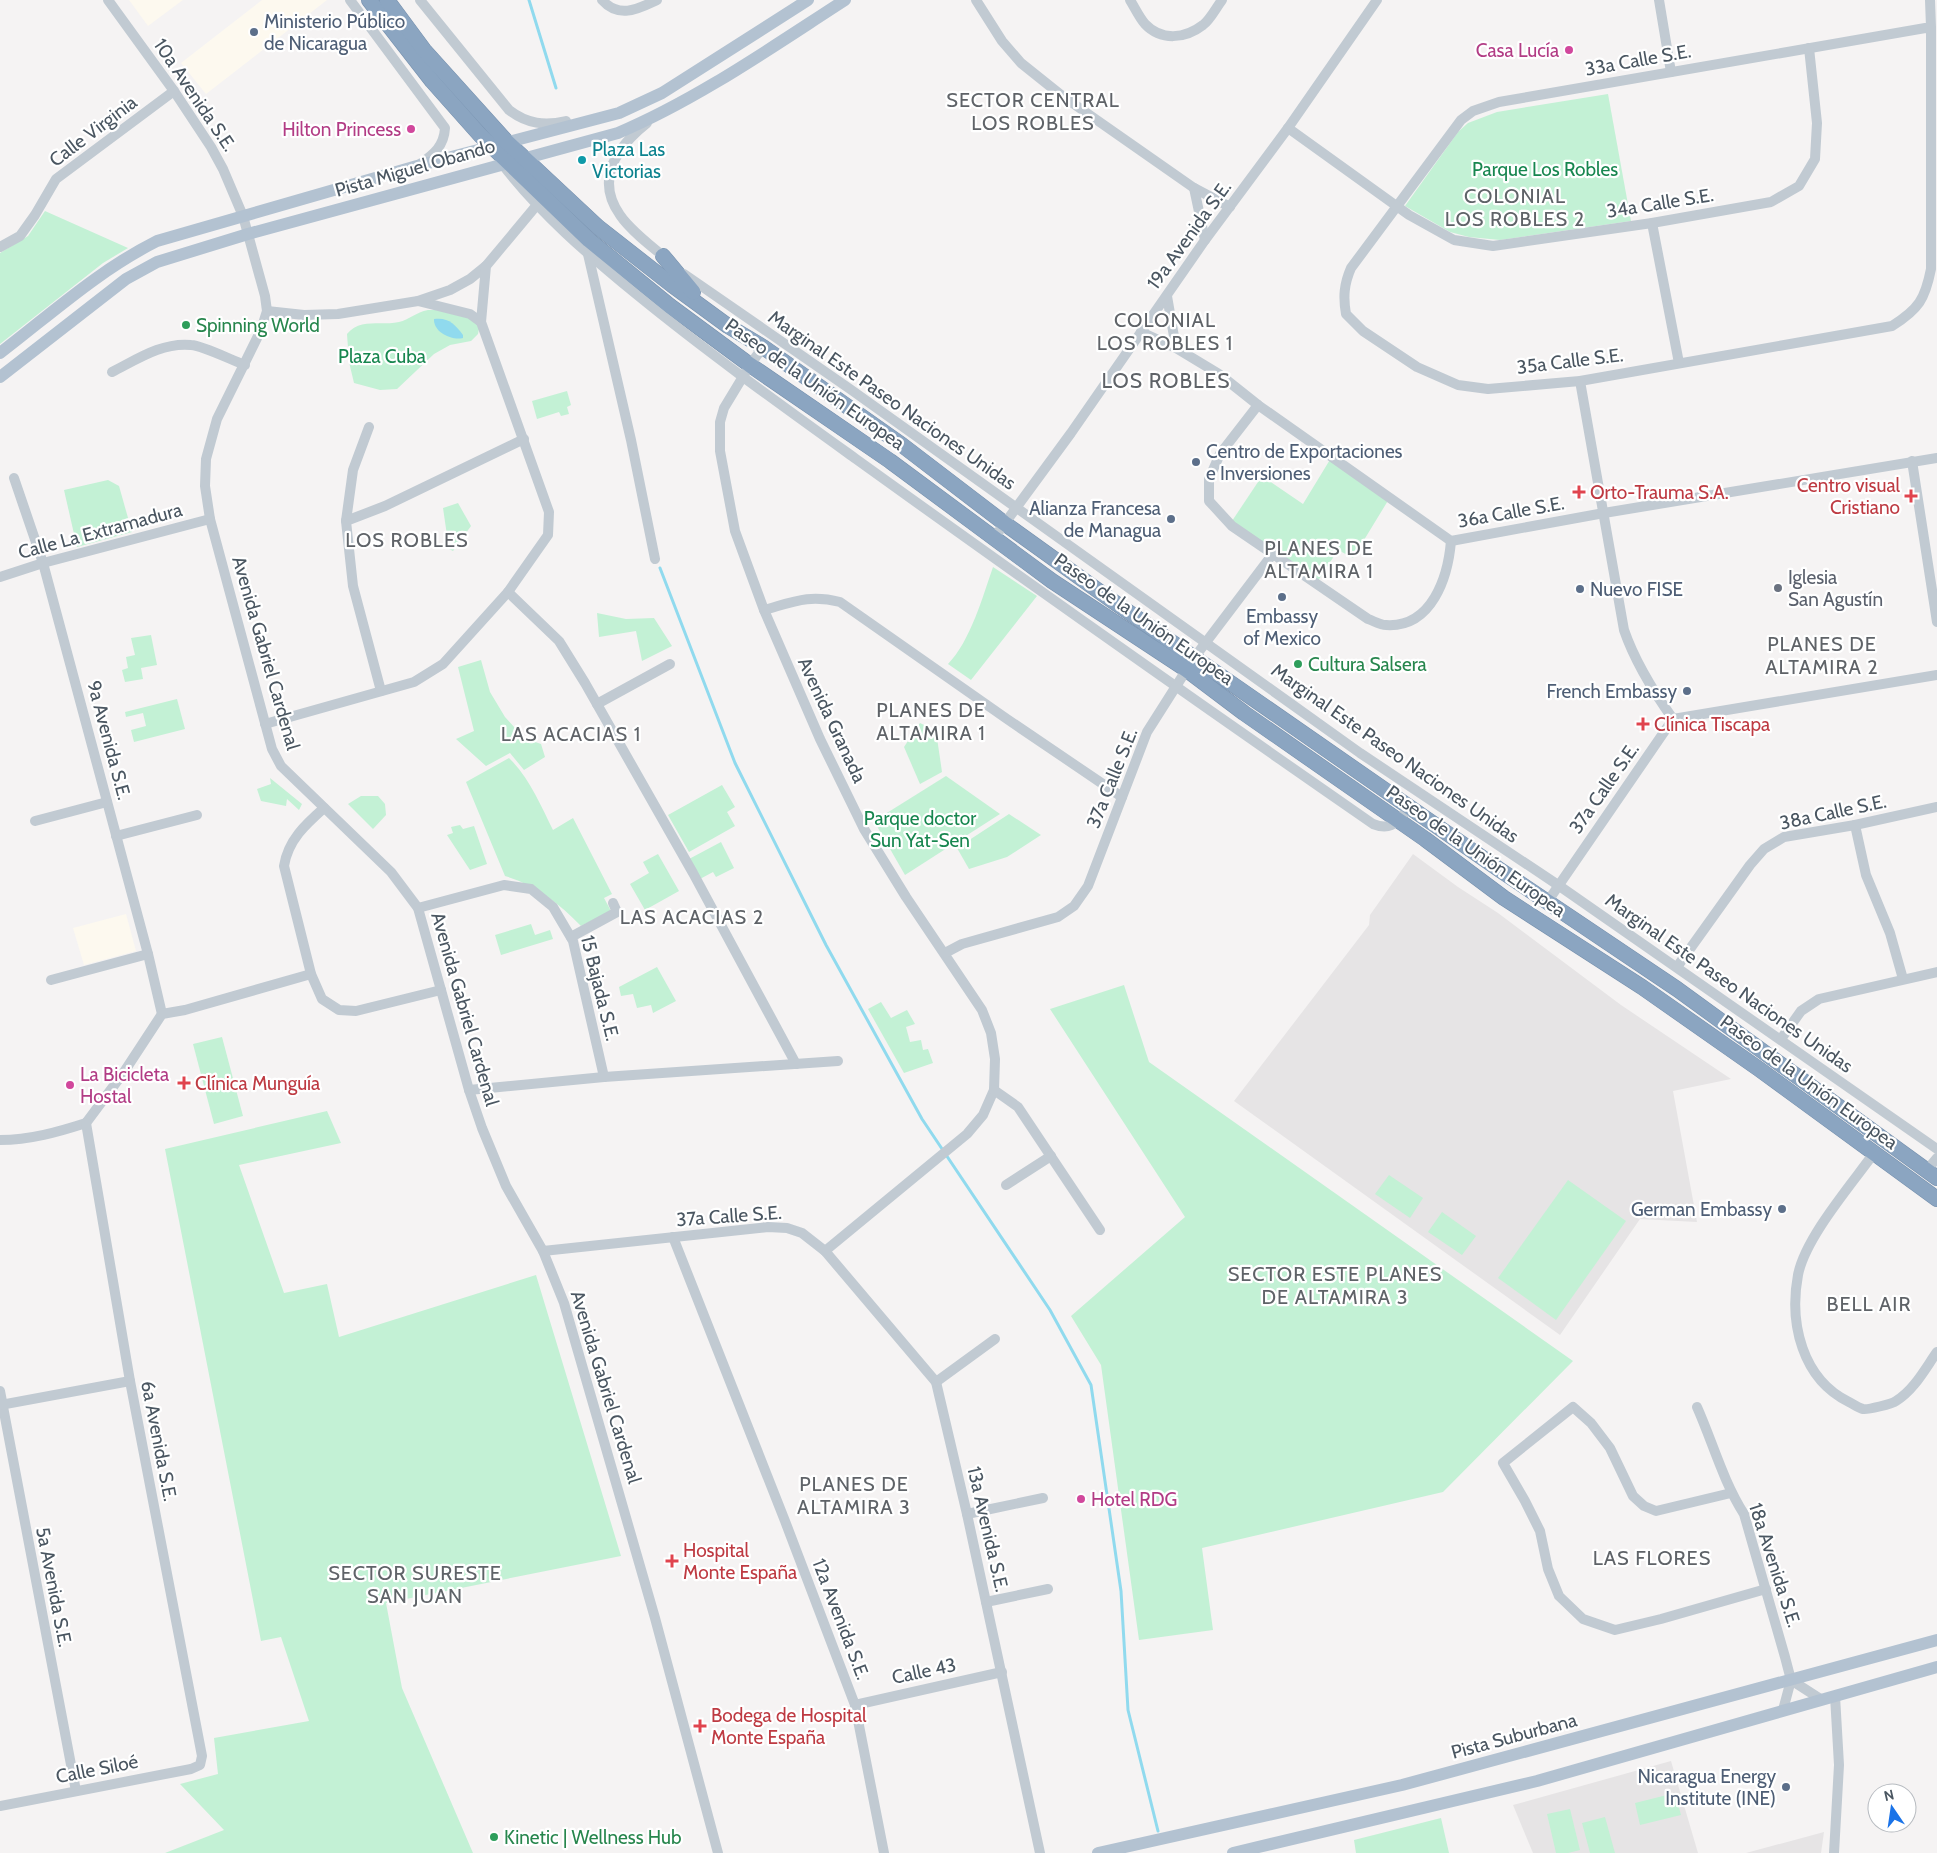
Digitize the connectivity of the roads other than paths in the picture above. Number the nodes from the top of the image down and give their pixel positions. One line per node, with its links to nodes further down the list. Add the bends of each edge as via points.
1 (108, 0): 19 (street, 10a Avenida S.E.)
2 (350, 0): 26 (street, via 446,128 445,138 436,152)
3 (369, 0): 24 (highway, Paseo de la Unión Europea, via 432,81)
4 (387, 0): 23 (highway, Paseo de la Unión Europea, via 424,50)
5 (420, 0): 20 (street, via 509,110 523,119 551,124)
6 (602, 0): 7 (street, via 613,10 624,12)
7 (658, 0)
8 (808, 0): 20 (main road, Pista Miguel Obando)
9 (845, 0): 21 (main road, Pista Miguel Obando)
10 (976, 0): 27 (street, via 1002,41 1021,63 1061,95)
11 (1130, 0): 12 (street, via 1146,24 1159,34 1171,37 1189,34 1204,25)
12 (1222, 0)
13 (1377, 0): 22 (street, 19a Avenida S.E.)
14 (1659, 0): 18 (street)
15 (1930, 0): 16 (street)
16 (1931, 27): 17 (street, 33a Calle S.E.); 48 (street, 35a Calle S.E., via 1931,269 1926,292 1908,316 1892,326)
17 (1809, 48): 18 (street, 33a Calle S.E.); 32 (street, 34a Calle S.E., via 1817,123 1815,159 1799,186 1771,202)
18 (1671, 72): 30 (street, 33a Calle S.E., via 1499,102 1481,108 1461,120)
19 (174, 91): 31 (street, 10a Avenida S.E., via 220,164); 35 (street, Calle Virginia, via 56,179 20,236)
20 (654, 97): 23 (main road, Pista Miguel Obando, via 619,113)
21 (654, 118): 25 (main road, Pista Miguel Obando, via 618,132); 37 (street, Marginal Este Paseo Naciones Unidas, via 632,135 619,151 613,164 610,187 614,206 623,220)
22 (1288, 128): 29 (street, 19a Avenida S.E.); 30 (street, 34a Calle S.E.)
23 (507, 142): 24 (main road, Pista Miguel Obando); 25 (highway, Paseo de la Unión Europea)
24 (491, 146): 25 (highway, Paseo de la Unión Europea); 26 (main road, Pista Miguel Obando)
25 (511, 161): 28 (street); 33 (main road, Pista Miguel Obando); 36 (highway, Paseo de la Unión Europea); 43 (highway, Paseo de la Unión Europea)
26 (417, 166): 31 (main road, Pista Miguel Obando)
27 (1194, 188): 29 (street); 34 (street)
28 (536, 206): 36 (street); 38 (street)
29 (1230, 207): 34 (street, 19a Avenida S.E.)
30 (1398, 207): 32 (street, 34a Calle S.E., via 1454,240 1493,246); 53 (street, 35a Calle S.E., via 1351,268 1346,280 1346,314 1354,323 1416,367 1458,385 1488,388)
31 (243, 216): 33 (street, Avenida Gabriel Cardenal); 47 (main road, Pista Miguel Obando, via 156,241 133,253)
32 (1652, 223): 48 (street)
33 (248, 234): 41 (street, Avenida Gabriel Cardenal); 52 (main road, Pista Miguel Obando, via 157,262 126,279)
34 (1205, 240): 39 (street, 19a Avenida S.E.)
35 (0, 247)
36 (588, 247): 50 (highway, Paseo de la Unión Europea); 68 (street)
37 (664, 256): 43 (highway, via 691,291); 60 (street, Marginal Este Paseo Naciones Unidas, via 714,296)
38 (486, 266): 40 (street, via 450,290); 42 (street)
39 (1167, 296): 44 (street, 19a Avenida S.E.); 46 (street)
40 (418, 301): 41 (street, via 338,314); 42 (street, via 470,314)
41 (267, 311): 49 (street, Avenida Gabriel Cardenal)
42 (481, 322): 56 (street)
43 (728, 326): 45 (highway, Paseo de la Unión Europea)
44 (1141, 332): 46 (street, 36a Calle S.E.); 60 (street, 19a Avenida S.E.)
45 (763, 347): 50 (street, Avenida Granada); 64 (highway, Paseo de la Unión Europea, via 902,444)
46 (1176, 348): 54 (street, 36a Calle S.E., via 1219,374)
47 (0, 353)
48 (1679, 363): 53 (street, 35a Calle S.E.)
49 (245, 365): 51 (street, via 192,345 170,346); 62 (street, Avenida Gabriel Cardenal, via 217,419 206,459 205,486)
50 (746, 371): 65 (highway, Paseo de la Unión Europea, via 890,461); 72 (street, Avenida Granada, via 724,408 720,422 720,451 735,530); 78 (street)
51 (112, 372)
52 (0, 377)
53 (1580, 380): 61 (street)
54 (1258, 405): 66 (street, 36a Calle S.E.); 67 (street, via 1220,454 1209,479 1209,501 1232,526)
55 (369, 427): 63 (street, via 353,470)
56 (524, 439): 63 (street, via 385,506); 71 (street, via 549,512 548,535)
57 (1937, 458): 58 (street, 36a Calle S.E.)
58 (1912, 461): 61 (street, 36a Calle S.E.); 73 (street)
59 (14, 478): 69 (street, 9a Avenida S.E.)
60 (1015, 508): 64 (street, 19a Avenida S.E.); 74 (street, Marginal Este Paseo Naciones Unidas)
61 (1604, 513): 66 (street, 36a Calle S.E.); 81 (street, via 1624,630 1654,693)
62 (210, 519): 69 (street, Calle La Extramadura); 82 (street, Avenida Gabriel Cardenal)
63 (346, 521): 79 (street, via 353,586)
64 (1004, 523): 65 (street, 19a Avenida S.E.); 76 (highway, Paseo de la Unión Europea)
65 (994, 538): 76 (highway, Paseo de la Unión Europea, via 1052,581)
66 (1451, 541): 67 (street, via 1443,585 1422,614 1406,623 1386,625 1368,619)
67 (1272, 555): 74 (street, 37a Calle S.E.)
68 (655, 559)
69 (43, 563): 70 (street, Calle La Extramadura); 84 (street, 9a Avenida S.E.)
70 (0, 578)
71 (508, 592): 79 (street, via 444,664 414,682); 80 (street, via 559,641)
72 (764, 610): 83 (street, via 804,599 823,598 840,602); 99 (street, Avenida Granada, via 820,739 864,829)
73 (1937, 622)
74 (1205, 644): 76 (street, 37a Calle S.E.); 93 (street, Marginal Este Paseo Naciones Unidas, via 1360,753)
75 (670, 664): 80 (street)
76 (1191, 664): 78 (street, 37a Calle S.E.); 85 (highway, Paseo de la Unión Europea); 89 (highway, Paseo de la Unión Europea)
77 (1937, 675): 81 (street)
78 (1176, 687): 83 (street, 37a Calle S.E., via 1147,732); 89 (street, via 1373,824 1387,827)
79 (381, 691): 82 (street)
80 (597, 704): 109 (street)
81 (1673, 719): 93 (street, 37a Calle S.E.)
82 (265, 724): 87 (street, Avenida Gabriel Cardenal, via 281,766)
83 (1122, 797): 99 (street, 37a Calle S.E., via 1088,886 1074,906 1058,917 962,944)
84 (107, 802): 90 (street); 92 (street, 9a Avenida S.E.)
85 (1410, 807): 89 (street); 94 (highway, Paseo de la Unión Europea)
86 (1937, 807): 91 (street, 38a Calle S.E.)
87 (324, 808): 96 (street, Avenida Gabriel Cardenal, via 390,872); 102 (street, via 301,828 286,854 284,866)
88 (197, 815): 92 (street)
89 (1397, 821): 115 (highway, Paseo de la Unión Europea, via 1504,898 1642,987)
90 (35, 822)
91 (1855, 825): 100 (street, 38a Calle S.E., via 1784,837 1764,849); 103 (street, via 1866,875 1890,933)
92 (116, 836): 98 (street, 9a Avenida S.E.)
93 (1558, 885): 94 (street, 37a Calle S.E.); 100 (street, Marginal Este Paseo Naciones Unidas)
94 (1548, 901): 117 (highway, Paseo de la Unión Europea, via 1677,989 1885,1140)
95 (613, 903): 97 (street, via 617,912)
96 (418, 908): 97 (street, 15 Bajada S.E., via 504,885 518,886 532,889 553,907); 105 (street, Avenida Gabriel Cardenal)
97 (571, 937): 110 (street, 15 Bajada S.E.)
98 (148, 954): 104 (street); 106 (street, 9a Avenida S.E.)
99 (945, 954): 112 (street, Avenida Granada, via 982,1010 991,1034 995,1059)
100 (1677, 967): 107 (street, Marginal Este Paseo Naciones Unidas)
101 (1937, 972): 103 (street)
102 (312, 974): 105 (street, via 322,1000 339,1010 356,1012); 106 (street)
103 (1903, 978): 107 (street, via 1819,999 1801,1011)
104 (51, 980)
105 (441, 990): 111 (street, Avenida Gabriel Cardenal)
106 (162, 1014): 113 (street)
107 (1781, 1039): 117 (street, Marginal Este Paseo Naciones Unidas)
108 (838, 1061): 109 (street)
109 (796, 1064): 110 (street)
110 (604, 1077): 111 (street)
111 (469, 1090): 122 (street, Avenida Gabriel Cardenal, via 500,1171)
112 (994, 1090): 116 (street, via 1018,1107); 123 (street, via 983,1115 967,1134)
113 (86, 1123): 114 (street, via 52,1134); 126 (street, 6a Avenida S.E.)
114 (0, 1140)
115 (1874, 1153): 119 (highway, Paseo de la Unión Europea); 125 (street, via 1825,1220 1799,1273 1794,1307 1801,1346 1811,1369 1828,1389 1864,1409 1895,1402 1913,1386)
116 (1051, 1156): 118 (street); 120 (street)
117 (1936, 1163)
118 (1006, 1185)
119 (1933, 1198)
120 (1100, 1230)
121 (673, 1236): 122 (street, 37a Calle S.E.); 123 (street, 37a Calle S.E., via 787,1228 802,1233); 143 (street, 12a Avenida S.E.)
122 (543, 1251): 148 (street, Avenida Gabriel Cardenal, via 571,1324)
123 (825, 1251): 127 (street, 13a Avenida S.E.)
124 (995, 1339): 127 (street)
125 (1937, 1352)
126 (130, 1381): 129 (street); 145 (street, 6a Avenida S.E., via 202,1756)
127 (936, 1382): 133 (street, 13a Avenida S.E.)
128 (0, 1390): 129 (street, 5a Avenida S.E.)
129 (1, 1405): 146 (street, 5a Avenida S.E.)
130 (1697, 1407): 131 (street, 18a Avenida S.E.)
131 (1731, 1493): 135 (street, 18a Avenida S.E., via 1744,1514); 135 (street, via 1656,1511 1644,1506 1633,1496 1610,1448 1591,1423 1573,1407 1503,1463 1540,1531 1548,1569 1559,1596 1582,1619 1614,1630)
132 (1043, 1498): 133 (street)
133 (967, 1514): 136 (street, 13a Avenida S.E.)
134 (1048, 1588): 136 (street)
135 (1766, 1589): 140 (street, 18a Avenida S.E.)
136 (986, 1602): 139 (street, 13a Avenida S.E.)
137 (1937, 1640): 140 (main road, Pista Suburbana)
138 (1937, 1667): 141 (main road)
139 (1002, 1672): 143 (street, Calle 43); 150 (street, 13a Avenida S.E.)
140 (1791, 1680): 142 (street); 144 (street); 151 (main road, Pista Suburbana, via 1402,1785)
141 (1835, 1696): 142 (main road); 153 (street, via 1839,1765)
142 (1822, 1700): 144 (main road)
143 (855, 1705): 149 (street, 12a Avenida S.E.)
144 (1783, 1710): 152 (main road, via 1536,1781)
145 (200, 1765): 146 (street, Calle Siloé)
146 (76, 1790): 147 (street, Calle Siloé)
147 (0, 1806)
148 (718, 1853)
149 (884, 1853)
150 (1040, 1853)
151 (1098, 1853)
152 (1233, 1853)
153 (1834, 1853)

